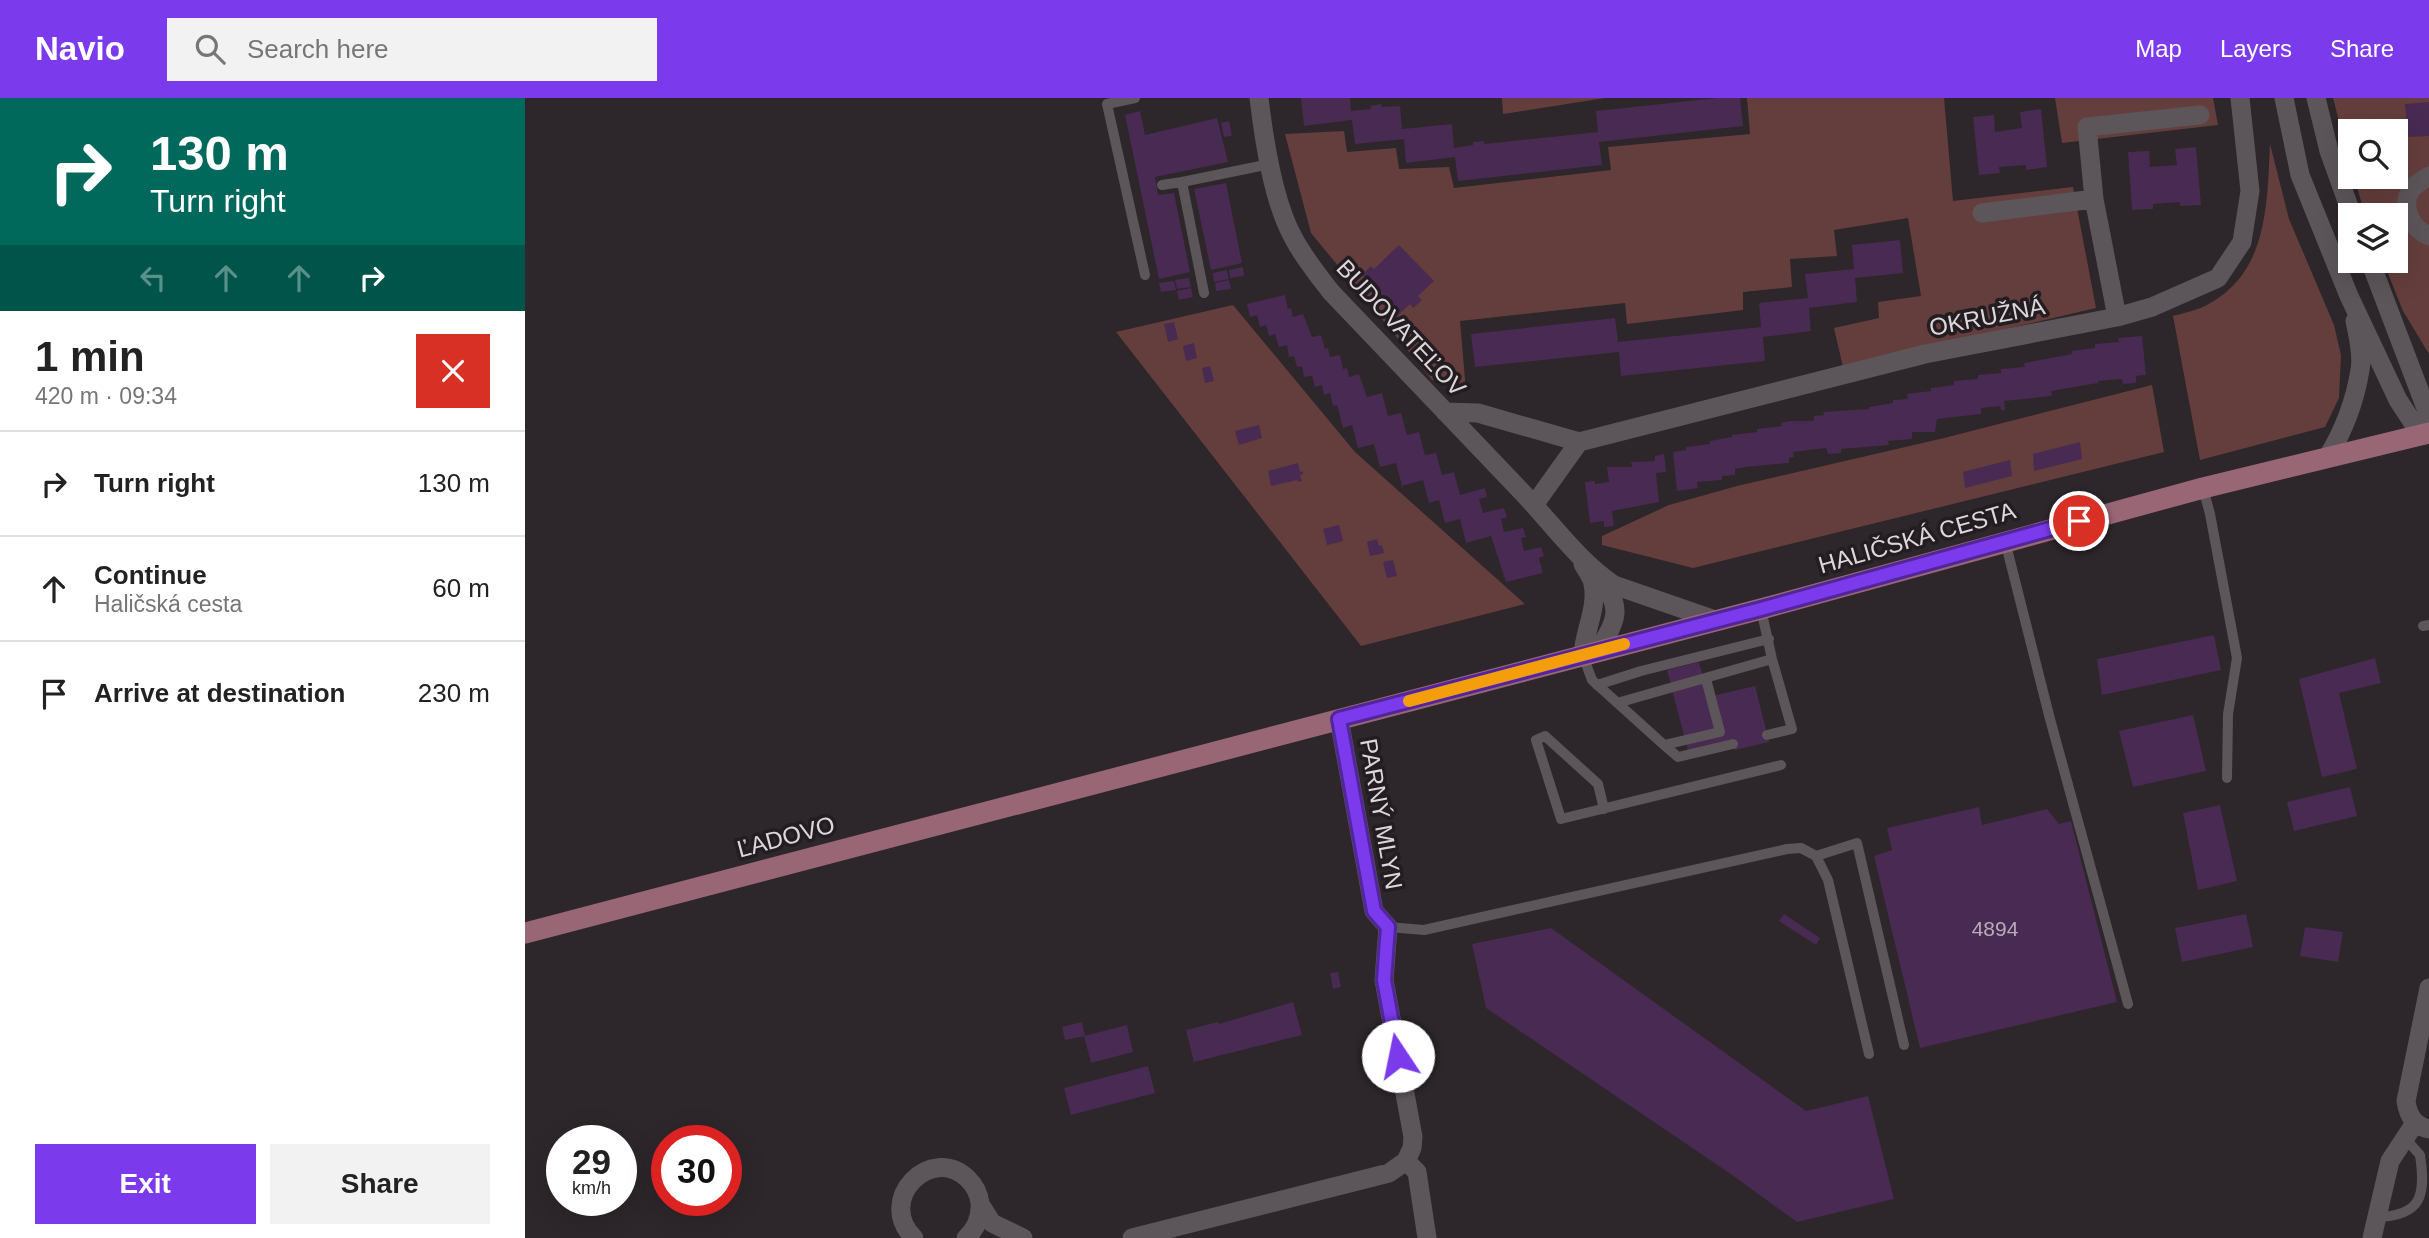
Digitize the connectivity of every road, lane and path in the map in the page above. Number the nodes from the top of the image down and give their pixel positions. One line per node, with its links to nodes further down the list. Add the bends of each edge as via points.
1 (1135, 98): 16 (lane, via 1107,104)
2 (1259, 98): 7 (street, BUDOVATEĽOV)
3 (2240, 98): 20 (street, OKRUŽNÁ, via 2250,191 2236,253 2218,278)
4 (2284, 98): 19 (street, via 2300,175)
5 (2316, 98): 12 (street)
6 (2200, 115): 11 (street, via 2087,127)
7 (1270, 164): 9 (lane); 22 (street, BUDOVATEĽOV, via 1288,225 1306,259 1331,292)
8 (2429, 176): 14 (street, via 2407,199 2412,222)
9 (1182, 182): 10 (lane); 18 (lane)
10 (1162, 185)
11 (2094, 199): 13 (street); 20 (street)
12 (2348, 203)
13 (1982, 213)
14 (2429, 236)
15 (2374, 273): 17 (street)
16 (1145, 275)
17 (2380, 289): 21 (street); 23 (street)
18 (1205, 293)
19 (2349, 296): 23 (street, via 2398,400); 25 (street, via 2361,369 2342,433)
20 (2117, 317): 24 (street, OKRUŽNÁ, via 1925,355)
21 (2429, 375)
22 (1445, 412): 24 (street, via 1478,413); 27 (street, BUDOVATEĽOV)
23 (2426, 428): 25 (main road, HALIČSKÁ CESTA)
24 (1579, 442): 27 (street)
25 (2327, 458): 26 (main road, HALIČSKÁ CESTA)
26 (2203, 488): 28 (main road, HALIČSKÁ CESTA); 44 (lane, via 2237,658 2228,714)
27 (1534, 505): 29 (street, BUDOVATEĽOV)
28 (2005, 541): 31 (main road, HALIČSKÁ CESTA); 50 (lane)
29 (1577, 554): 30 (street, BUDOVATEĽOV); 34 (street, BUDOVATEĽOV, via 1594,585 1583,640)
30 (1600, 575): 32 (street, BUDOVATEĽOV); 34 (street, BUDOVATEĽOV, via 1613,599 1616,618)
31 (1761, 609): 32 (main road, HALIČSKÁ CESTA); 33 (lane)
32 (1715, 620): 34 (main road, HALIČSKÁ CESTA)
33 (1769, 639): 35 (lane); 37 (lane)
34 (1590, 653): 37 (lane, via 1592,680); 39 (main road, HALIČSKÁ CESTA)
35 (1772, 659): 36 (lane); 40 (lane, via 1792,729)
36 (1706, 679): 38 (lane); 42 (lane, via 1720,732)
37 (1597, 685): 38 (lane)
38 (1617, 703): 42 (lane)
39 (1339, 719): 47 (street, PARNÝ MLYN, via 1374,911); 48 (main road, ĽADOVO)
40 (1767, 735)
41 (1733, 744): 42 (lane, via 1678,757)
42 (1664, 745)
43 (1781, 765): 45 (lane)
44 (2227, 778)
45 (1604, 809): 45 (lane, via 1561,819 1536,740 1545,736 1598,784)
46 (1816, 856): 47 (lane, via 1801,848 1787,849 1424,930); 51 (lane, via 1857,843); 52 (lane, via 1828,880)
47 (1388, 927): 54 (street, PARNÝ MLYN, via 1384,980 1412,1132)
48 (525, 933)
49 (2429, 988): 53 (street, via 2407,1087 2407,1109)
50 (2128, 1004)
51 (1904, 1045)
52 (1869, 1054)
53 (2416, 1130): 56 (street, via 2390,1161); 56 (lane, via 2421,1195 2415,1205 2395,1217)
54 (1406, 1161): 60 (street, via 1389,1173); 61 (street, via 1416,1172)
55 (980, 1204): 57 (street, via 976,1189 963,1175 945,1168 926,1171 910,1182 901,1200); 58 (street, via 979,1218); 59 (street, via 992,1223)
56 (2376, 1217): 62 (street)
57 (909, 1235)
58 (966, 1238)
59 (1023, 1238)
60 (1132, 1238)
61 (1427, 1238)
62 (2372, 1238)

